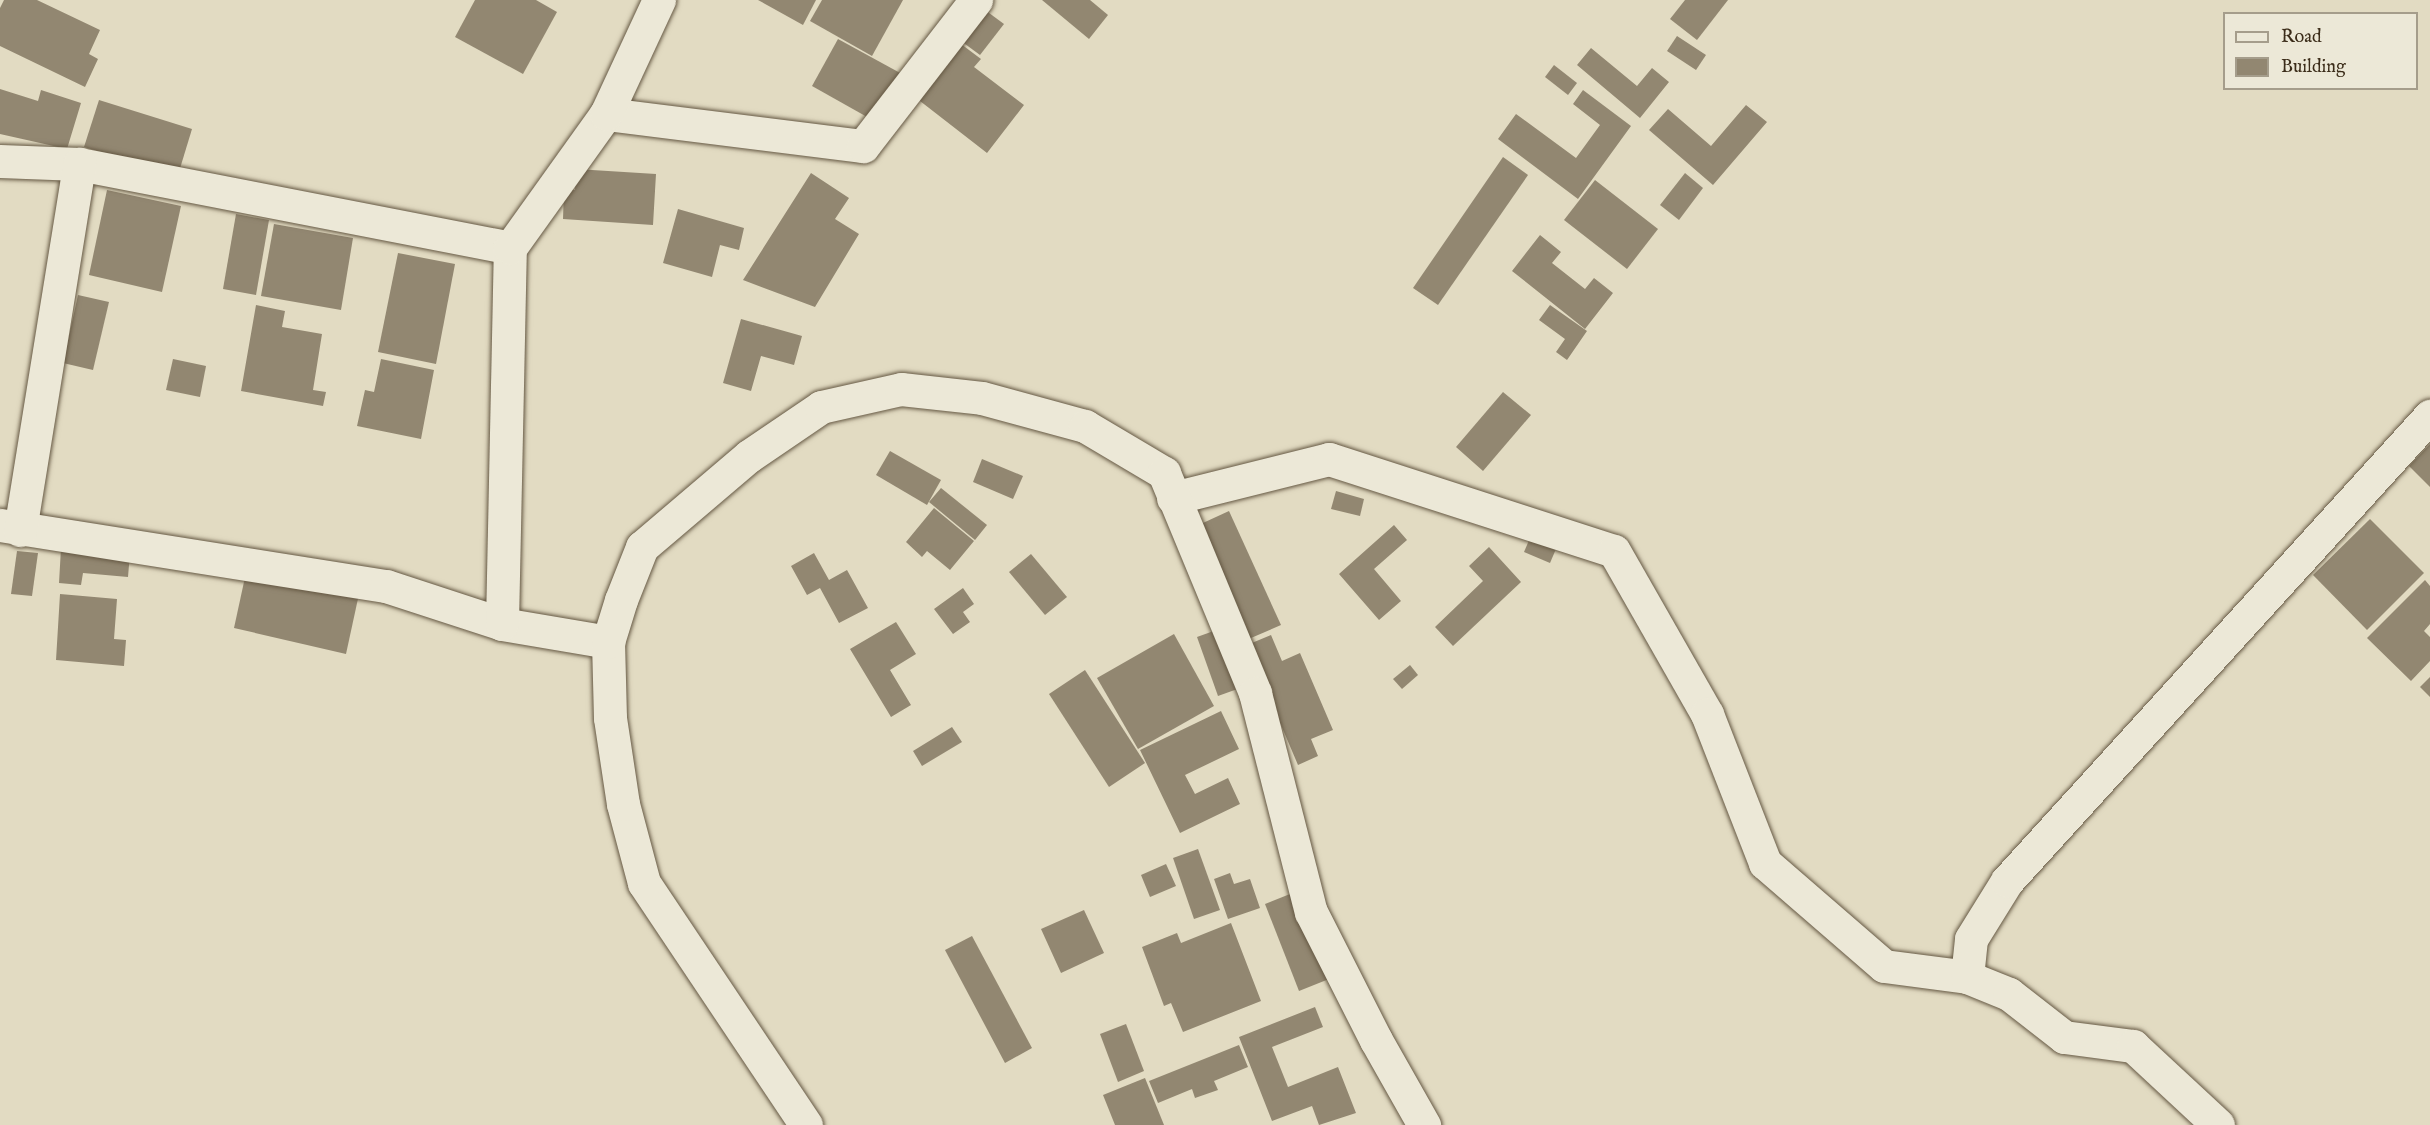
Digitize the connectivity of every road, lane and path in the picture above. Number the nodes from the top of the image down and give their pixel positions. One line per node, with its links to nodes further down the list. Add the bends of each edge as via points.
1 (659, 0): 3 (street)
2 (976, 0): 3 (street, via 863,146)
3 (606, 114): 6 (street)
4 (0, 161): 5 (street)
5 (80, 164): 6 (street); 9 (street)
6 (510, 248): 10 (street)
7 (2430, 416): 12 (street, via 2007,881 1971,939)
8 (1173, 498): 11 (street, via 1164,473 1085,426 982,398 901,388 821,407 749,456 642,547); 12 (street, via 1329,459 1614,551 1707,714 1765,863 1884,966); 14 (street, via 1255,693 1311,912)
9 (10, 528): 10 (street, via 386,586)
10 (502, 624): 11 (street)
11 (608, 642): 13 (street, via 610,718 623,804 644,883)
12 (1967, 977): 15 (street, via 2009,994 2064,1037 2133,1046)
13 (806, 1125)
14 (1424, 1125)
15 (2218, 1125)

